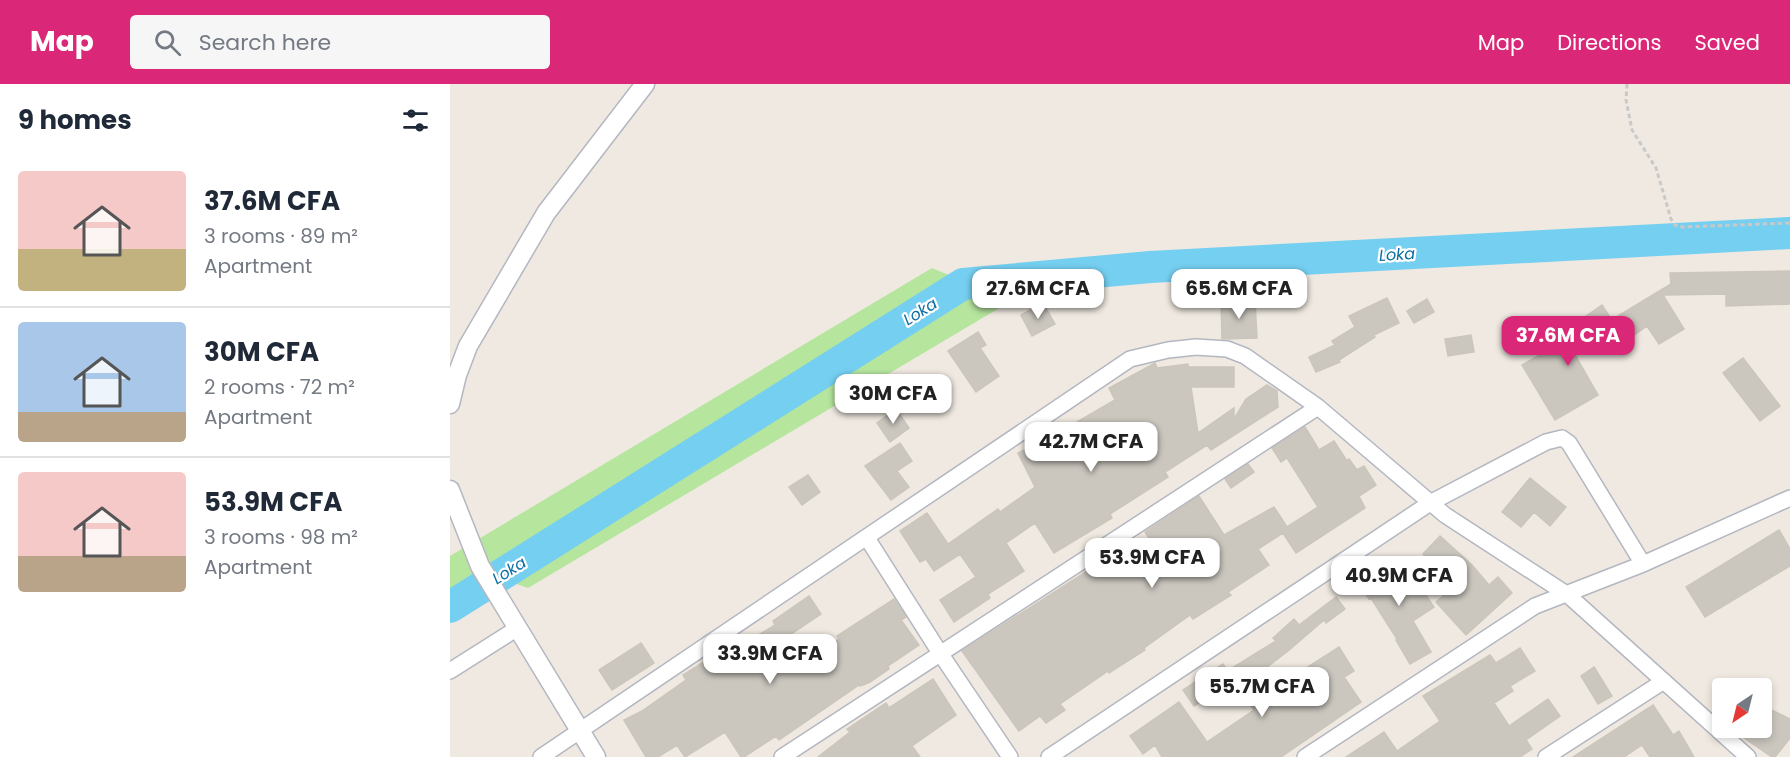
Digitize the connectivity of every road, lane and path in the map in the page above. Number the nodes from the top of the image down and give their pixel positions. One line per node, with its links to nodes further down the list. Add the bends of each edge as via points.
1 (645, 84): 4 (street, via 546,213 468,346)
2 (1627, 84): 3 (path, via 1632,130 1656,168 1675,225)
3 (1790, 223)
4 (450, 404)
5 (1317, 407): 8 (street); 9 (street, via 1245,356 1227,349 1196,347 1130,359); 13 (street)
6 (450, 490): 12 (street, via 480,566)
7 (1790, 498): 10 (street)
8 (1430, 503): 10 (street, via 1546,442 1563,438); 11 (street); 21 (street)
9 (867, 538): 13 (street); 16 (street)
10 (1643, 564): 11 (street)
11 (1568, 595): 15 (street); 22 (street, via 1521,614)
12 (516, 629): 14 (street); 16 (street)
13 (940, 653): 19 (street); 20 (street)
14 (450, 671)
15 (1664, 681): 23 (street); 24 (street)
16 (580, 732): 17 (street); 18 (street)
17 (541, 757)
18 (597, 757)
19 (782, 757)
20 (1010, 757)
21 (1049, 757)
22 (1305, 757)
23 (1546, 757)
24 (1749, 757)

